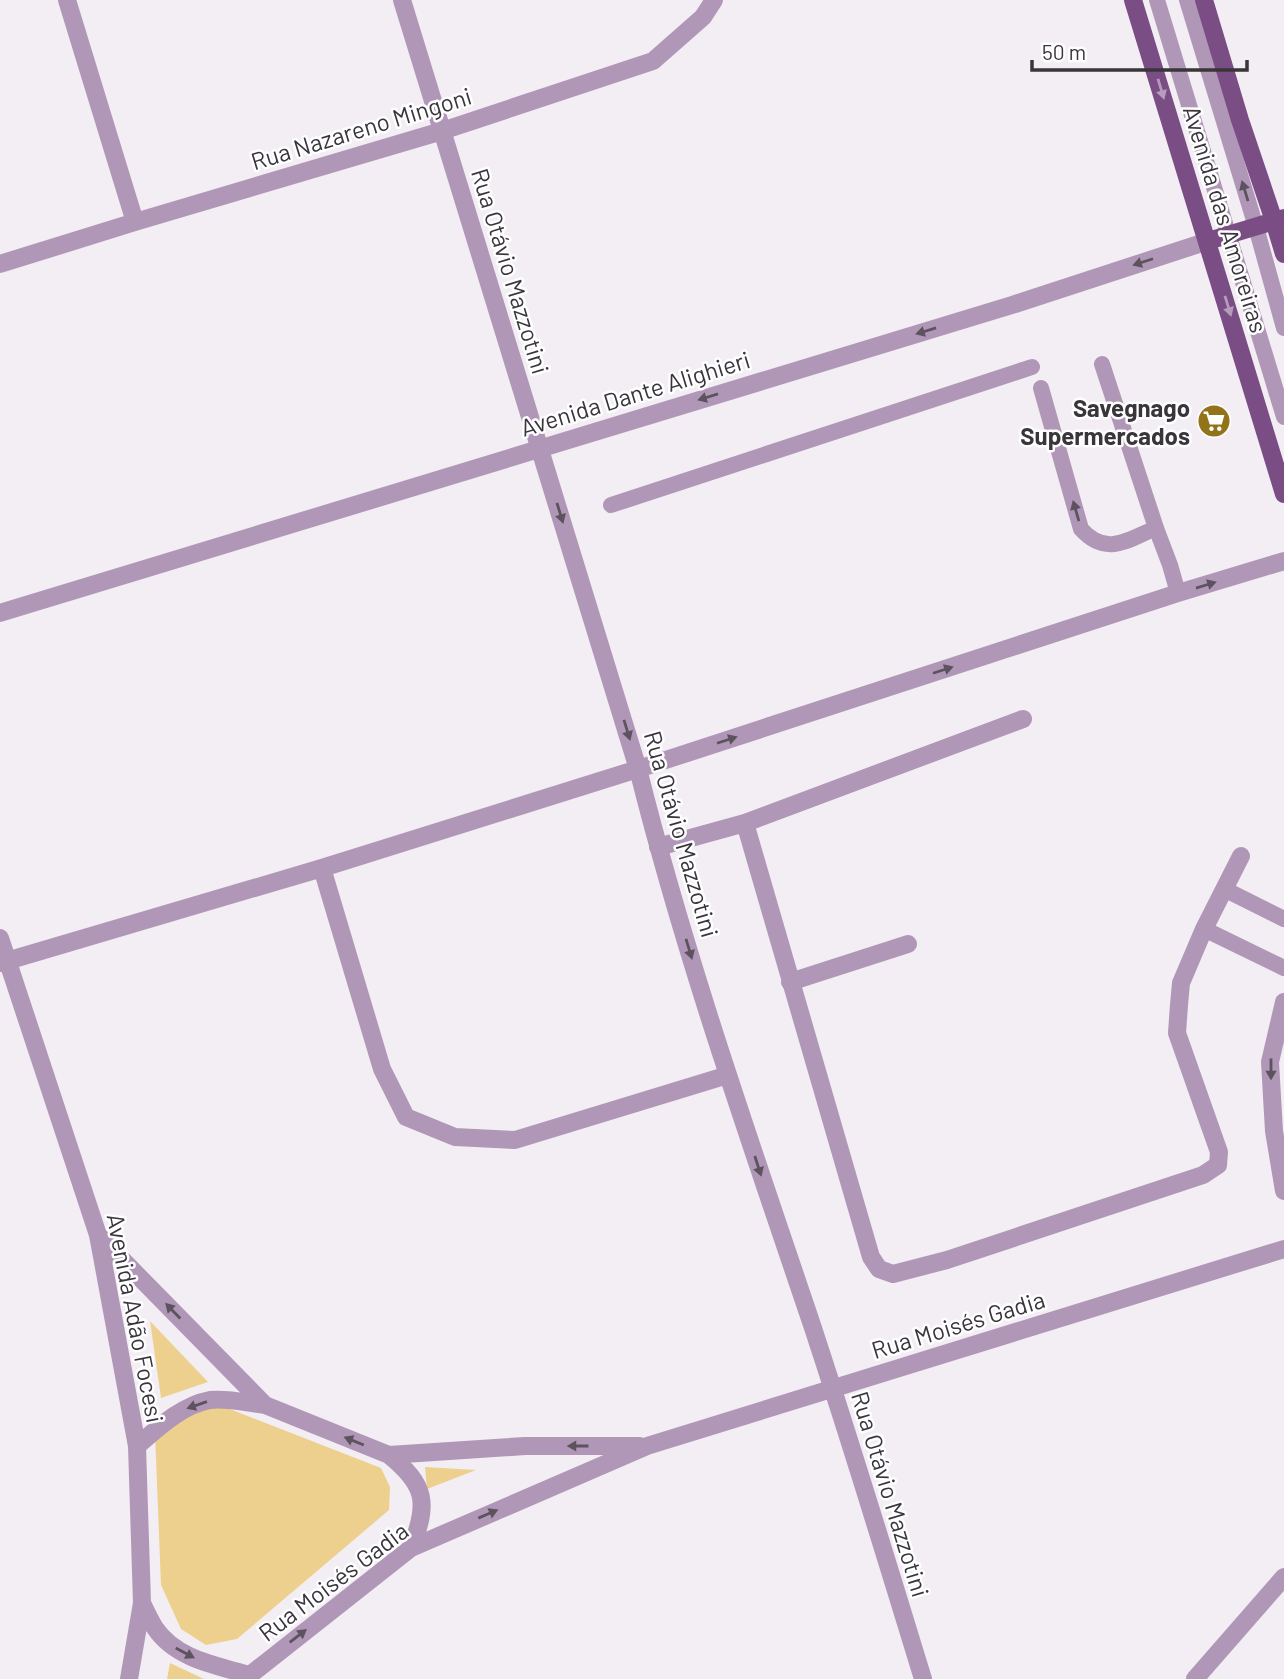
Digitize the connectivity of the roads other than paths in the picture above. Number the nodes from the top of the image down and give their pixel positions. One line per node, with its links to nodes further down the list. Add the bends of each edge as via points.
1 (67, 0): 10 (street)
2 (402, 0): 8 (street, Rua Otávio Mazzotini)
3 (714, 0): 8 (street, Rua Nazareno Mingoni, via 703,18 653,61)
4 (1133, 0): 13 (main road, Avenida das Amoreiras, one-way to 13)
5 (1157, 0): 12 (lane)
6 (1187, 0): 11 (lane, one-way to 6)
7 (1204, 0): 9 (main road, Avenida das Amoreiras, via 1240,120)
8 (442, 131): 10 (street, Rua Nazareno Mingoni); 21 (street, Rua Otávio Mazzotini)
9 (1279, 219): 11 (main road, Avenida Dante Alighieri); 14 (main road, Avenida das Amoreiras)
10 (135, 222): 15 (street, Rua Nazareno Mingoni)
11 (1256, 227): 12 (main road, Avenida Dante Alighieri); 16 (lane)
12 (1228, 235): 13 (main road, Avenida Dante Alighieri); 20 (lane)
13 (1208, 241): 21 (street, Avenida Dante Alighieri, one-way to 21); 22 (main road, Avenida das Amoreiras, one-way to 22)
14 (1284, 254)
15 (0, 264)
16 (1284, 328)
17 (1102, 365): 24 (lane)
18 (1032, 367): 23 (lane)
19 (1041, 388): 24 (lane, one-way to 19, via 1114,546 1090,539 1082,529)
20 (1284, 417)
21 (540, 448): 27 (street, Avenida Dante Alighieri); 29 (street, Rua Otávio Mazzotini, one-way to 29)
22 (1284, 494)
23 (611, 505)
24 (1152, 530): 26 (lane)
25 (1284, 561): 26 (street, one-way to 25)
26 (1175, 594): 29 (street, one-way to 26)
27 (0, 613)
28 (1023, 719): 30 (street)
29 (638, 769): 31 (street, Rua Otávio Mazzotini); 33 (street)
30 (745, 822): 31 (street); 41 (street)
31 (658, 847): 43 (street, Rua Otávio Mazzotini, one-way to 43)
32 (1241, 856): 34 (street)
33 (322, 868): 39 (street); 43 (street, via 382,1069 406,1116 455,1137 515,1140)
34 (1224, 889): 35 (lane); 36 (street)
35 (1284, 919)
36 (1204, 929): 40 (lane); 41 (street, via 1181,983 1177,1033 1219,1152 1218,1164 1203,1175 893,1275 879,1269 871,1256)
37 (0, 938): 39 (street, Avenida Adão Focesi)
38 (908, 944): 41 (street)
39 (3, 961): 45 (street, Avenida Adão Focesi)
40 (1284, 968)
41 (790, 982)
42 (1284, 1002): 44 (street, one-way to 44, via 1270,1062)
43 (728, 1075): 47 (street, Rua Otávio Mazzotini, one-way to 47)
44 (1284, 1191)
45 (98, 1235): 48 (street, Rua Moisés Gadia, one-way to 45); 49 (street, Avenida Adão Focesi)
46 (1284, 1249): 47 (street, Rua Moisés Gadia)
47 (833, 1388): 50 (street, Rua Moisés Gadia); 57 (street, Rua Otávio Mazzotini)
48 (265, 1405): 49 (street, one-way to 49, via 210,1400 186,1409); 51 (street, Rua Moisés Gadia, one-way to 48)
49 (136, 1446): 54 (street, Avenida Adão Focesi)
50 (646, 1446): 51 (street, Rua Moisés Gadia, one-way to 51, via 525,1446); 52 (street, Rua Moisés Gadia, one-way to 50)
51 (389, 1455): 52 (street, via 408,1471 420,1494 419,1530)
52 (411, 1548): 55 (street, Rua Moisés Gadia, one-way to 52)
53 (1284, 1577): 58 (street)
54 (142, 1603): 55 (street, one-way to 55, via 172,1646); 56 (street, Avenida Adão Focesi)
55 (247, 1677)
56 (129, 1679)
57 (923, 1679)
58 (1195, 1679)

